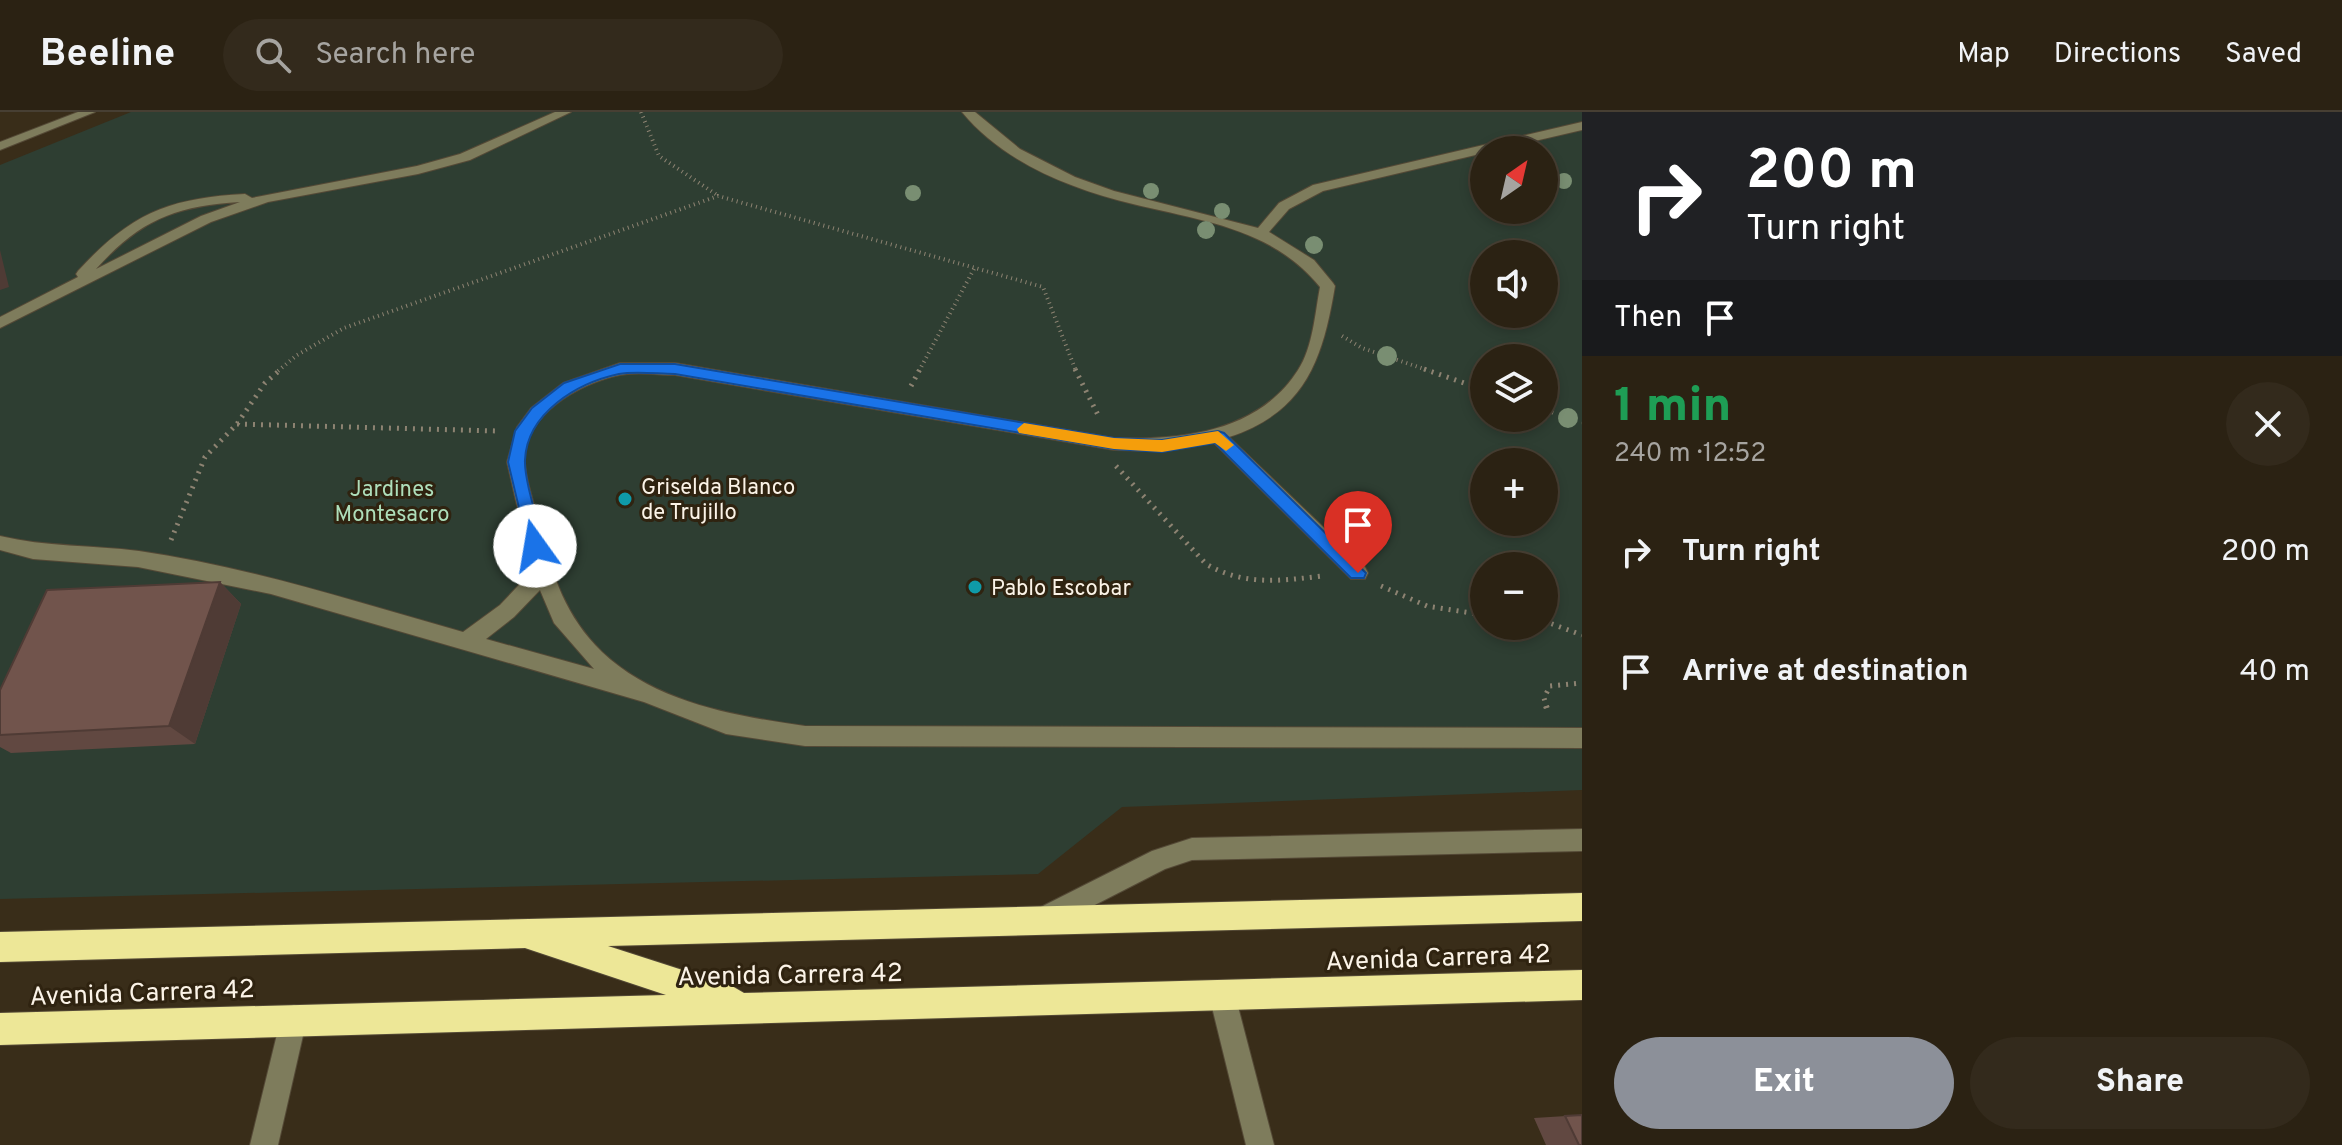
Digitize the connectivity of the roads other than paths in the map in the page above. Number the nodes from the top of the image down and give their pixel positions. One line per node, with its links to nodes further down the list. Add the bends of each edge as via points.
1 (89, 112): 5 (street)
2 (565, 112): 6 (street, via 465,157)
3 (968, 112): 7 (street, via 1007,147 1077,182)
4 (1582, 126): 7 (street, via 1318,188 1284,206)
5 (0, 146)
6 (265, 198): 8 (street, via 194,224); 8 (street, via 175,205 137,222 112,241)
7 (1261, 233): 10 (street, via 1292,247 1315,266 1328,286 1321,323 1305,371 1289,390 1272,408)
8 (75, 284): 9 (street)
9 (0, 323)
10 (1218, 437): 12 (street, via 1162,446 1114,444 675,369 620,369 569,387 537,412 523,431 516,462); 13 (street)
11 (0, 543): 14 (street, via 160,563 271,586)
12 (542, 573): 14 (street, via 523,599); 15 (street, via 561,617 596,659)
13 (1358, 573)
14 (466, 641): 15 (street)
15 (646, 693): 16 (street, via 726,724 805,736)
16 (1572, 738)
17 (1582, 840): 19 (street, via 1192,849 1160,859)
18 (1582, 907): 19 (highway, Avenida Carrera 42)
19 (1044, 919): 20 (highway, Avenida Carrera 42)
20 (516, 932): 21 (highway, Avenida Carrera 42); 24 (highway)
21 (0, 947)
22 (1582, 985): 23 (highway, Avenida Carrera 42)
23 (1222, 995): 24 (highway, Avenida Carrera 42); 28 (street)
24 (750, 1007): 25 (highway, Avenida Carrera 42)
25 (294, 1018): 26 (highway, Avenida Carrera 42); 27 (street)
26 (0, 1029)
27 (264, 1145)
28 (1260, 1145)

